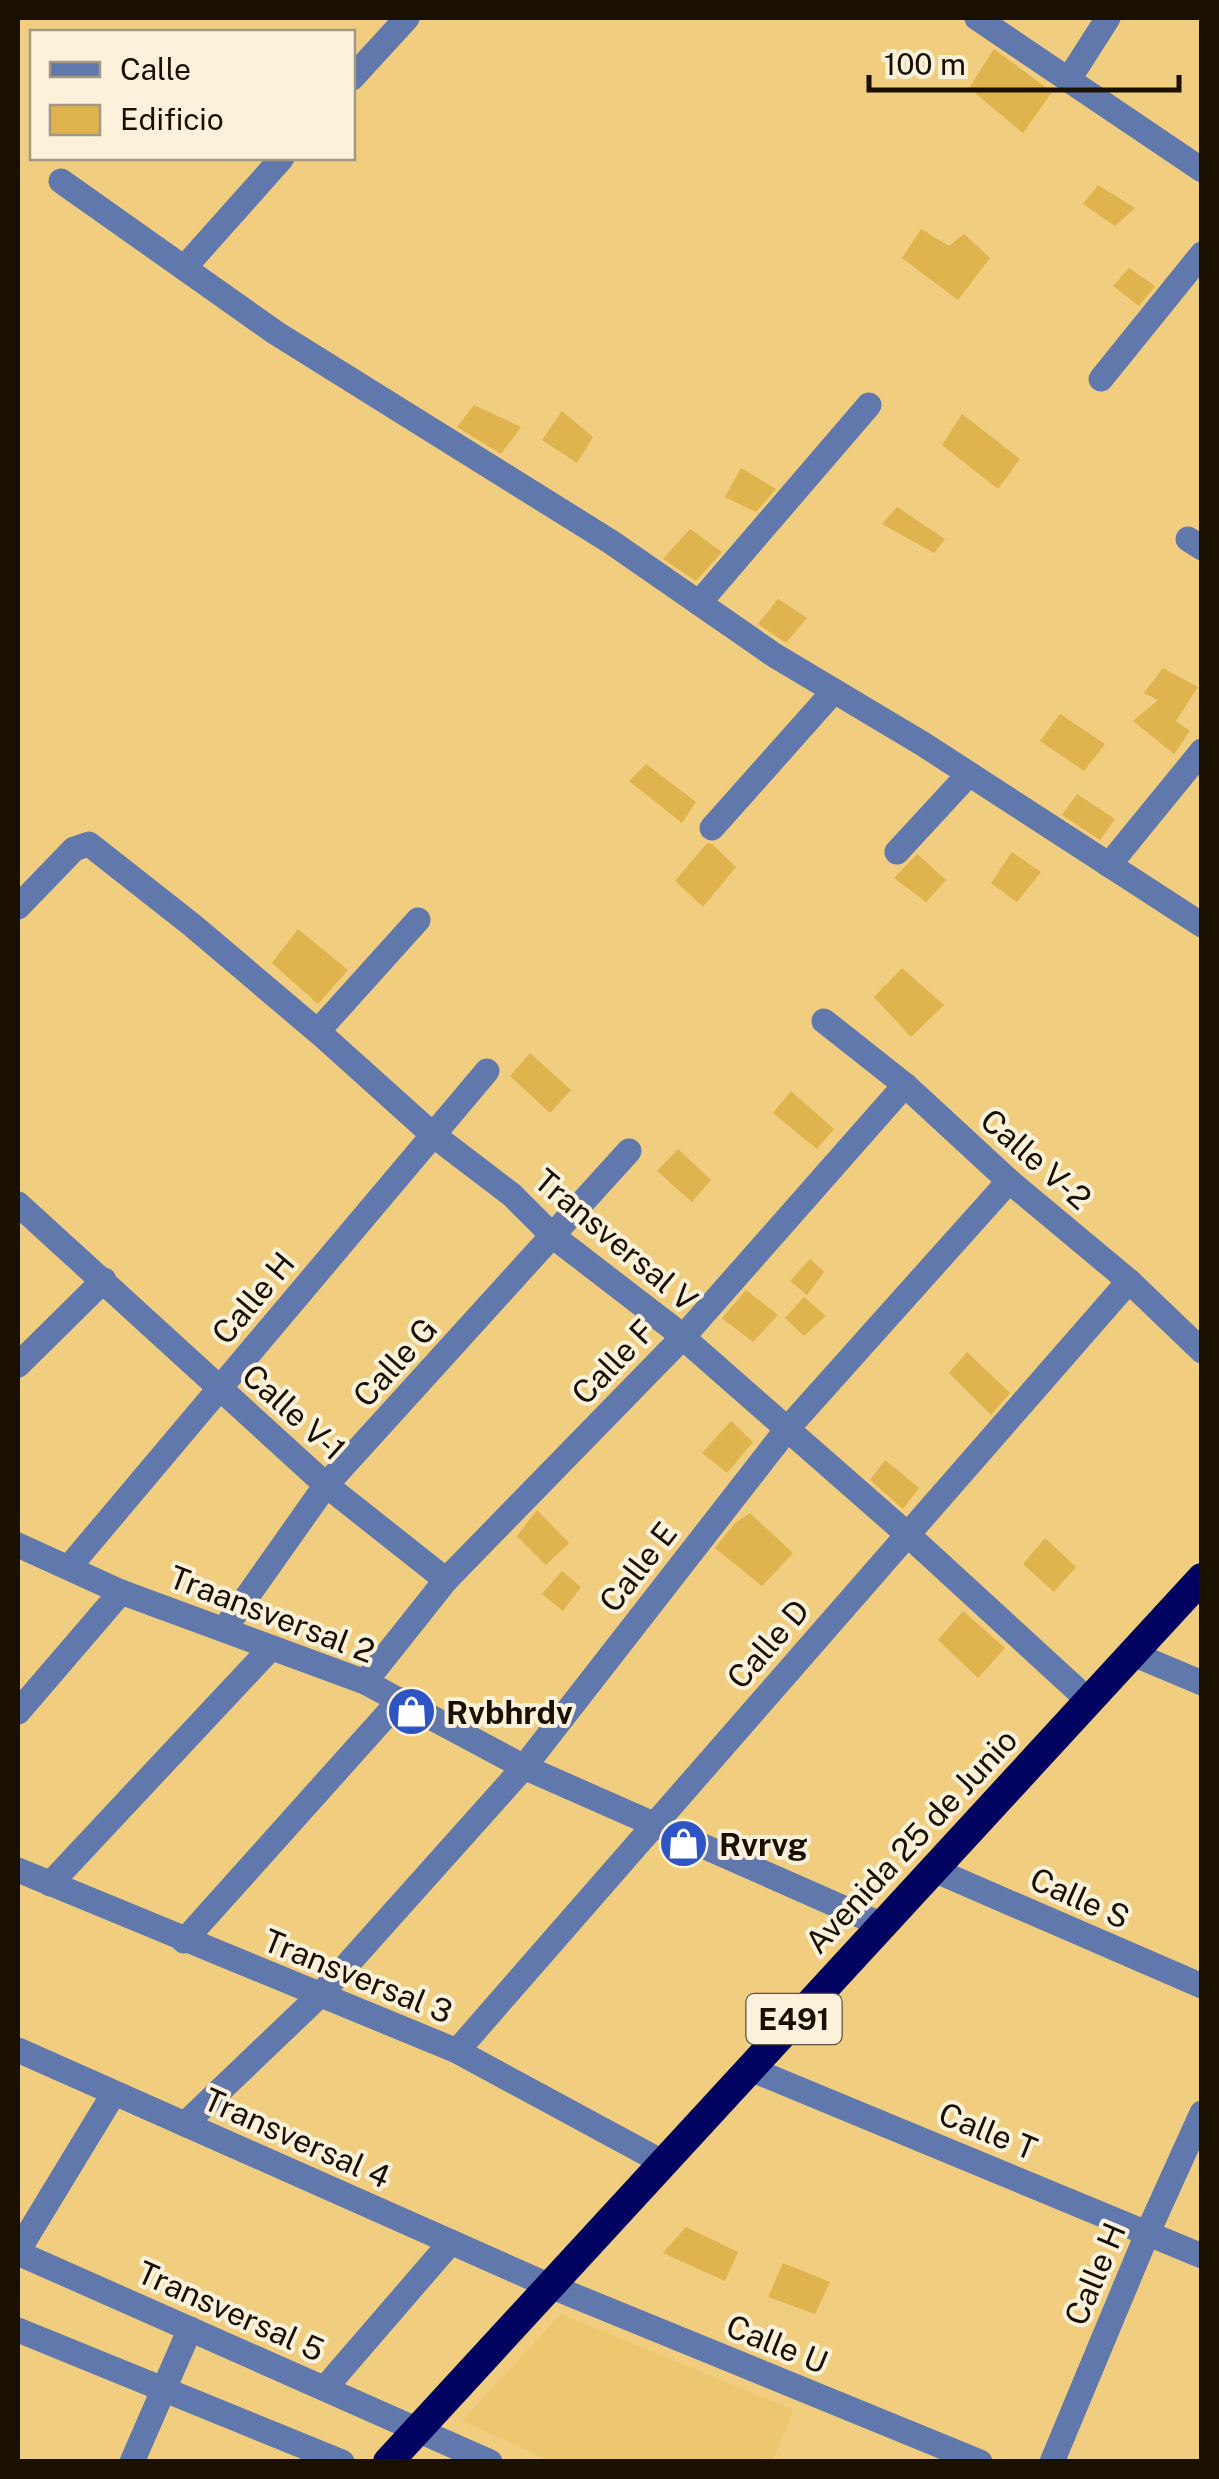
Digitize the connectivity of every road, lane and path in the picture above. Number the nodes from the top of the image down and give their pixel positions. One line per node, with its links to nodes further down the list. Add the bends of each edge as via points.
1 (406, 18): 4 (street)
2 (977, 18): 5 (street)
3 (1108, 18): 5 (street)
4 (355, 75)
5 (1069, 79): 7 (street)
6 (280, 160): 10 (street)
7 (1202, 170)
8 (60, 182): 10 (street)
9 (1202, 254): 11 (street)
10 (184, 268): 13 (street)
11 (1101, 379)
12 (870, 405): 13 (street)
13 (698, 603): 14 (street)
14 (834, 691): 16 (street); 17 (street)
15 (1202, 751): 19 (street)
16 (969, 774): 18 (street); 19 (street)
17 (712, 828)
18 (897, 852)
19 (1109, 865): 22 (street)
20 (18, 907): 24 (street, Transversal V, via 74,848 89,844)
21 (418, 920): 24 (street)
22 (1202, 924)
23 (824, 1021): 26 (street, Calle V-2)
24 (318, 1032): 27 (street, Transversal V)
25 (487, 1071): 27 (street, Calle H)
26 (904, 1085): 29 (street, Calle V-2); 34 (street, Calle F)
27 (432, 1134): 31 (street, Transversal V); 37 (street, Calle H)
28 (629, 1152): 31 (street, Calle G)
29 (1009, 1181): 33 (street, Calle V-2); 38 (street, Calle E)
30 (18, 1204): 32 (street, Calle V-1)
31 (554, 1237): 34 (street, Transversal V); 39 (street, Calle G)
32 (104, 1280): 36 (street); 37 (street, Calle V-1)
33 (1129, 1281): 35 (street, Calle V-2); 40 (street, Calle D)
34 (683, 1337): 38 (street, Transversal V); 44 (street, Calle F)
35 (1202, 1351)
36 (18, 1365)
37 (219, 1389): 39 (street, Calle V-1); 42 (street, Calle H)
38 (788, 1428): 40 (street, Transversal V); 54 (street, Calle E)
39 (326, 1485): 44 (street, Calle V-1); 46 (street, Calle G)
40 (906, 1534): 52 (street, Transversal V); 55 (street, Calle D)
41 (18, 1546): 42 (street, Traansversal 2)
42 (70, 1566): 45 (street, Traansversal 2)
43 (1202, 1578): 48 (highway, Avenida 25 de Junio / E491)
44 (446, 1580): 49 (street, Calle F)
45 (122, 1592): 46 (street, Traansversal 2); 53 (street)
46 (226, 1628): 47 (street, Traansversal 2)
47 (271, 1648): 49 (street, Traansversal 2); 58 (street)
48 (1134, 1654): 50 (street); 52 (highway, Avenida 25 de Junio / E491)
49 (365, 1682): 51 (street, Traansversal 2)
50 (1202, 1683)
51 (400, 1700): 54 (street, Traansversal 2); 60 (street)
52 (1088, 1700): 56 (highway, Avenida 25 de Junio / E491)
53 (18, 1712)
54 (524, 1766): 55 (street, Traansversal 2); 62 (street, Calle E)
55 (656, 1823): 59 (street, Traansversal 2); 64 (street, Calle D)
56 (932, 1869): 59 (highway, Avenida 25 de Junio / E491); 61 (street, Calle S)
57 (18, 1870): 58 (street, Transversal 3)
58 (50, 1884): 60 (street, Transversal 3)
59 (882, 1925): 65 (highway, Avenida 25 de Junio / E491)
60 (184, 1940): 62 (street, Transversal 3)
61 (1202, 1986)
62 (321, 1994): 64 (street, Transversal 3); 68 (street, Calle E)
63 (18, 2050): 66 (street, Transversal 4)
64 (457, 2051): 69 (street, Transversal 3)
65 (748, 2068): 69 (highway, Avenida 25 de Junio / E491); 70 (street, Calle T)
66 (114, 2093): 68 (street, Transversal 4); 72 (street)
67 (1202, 2114): 70 (street, Calle H)
68 (185, 2124): 71 (street, Transversal 4)
69 (664, 2164): 74 (highway, Avenida 25 de Junio / E491)
70 (1148, 2232): 73 (street, Calle T); 85 (street, Calle H)
71 (450, 2242): 74 (street, Transversal 4); 77 (street)
72 (18, 2252): 75 (street, Transversal 5)
73 (1202, 2256)
74 (550, 2286): 79 (highway, Avenida 25 de Junio / E491); 84 (street, Calle U)
75 (190, 2329): 77 (street, Transversal 5); 78 (street)
76 (18, 2330): 78 (street)
77 (325, 2388): 79 (street, Transversal 5)
78 (165, 2389): 80 (street); 81 (street)
79 (419, 2430): 82 (highway, Avenida 25 de Junio / E491); 83 (street, Transversal 5)
80 (132, 2462)
81 (342, 2462)
82 (388, 2462)
83 (490, 2462)
84 (980, 2462)
85 (1052, 2462)

